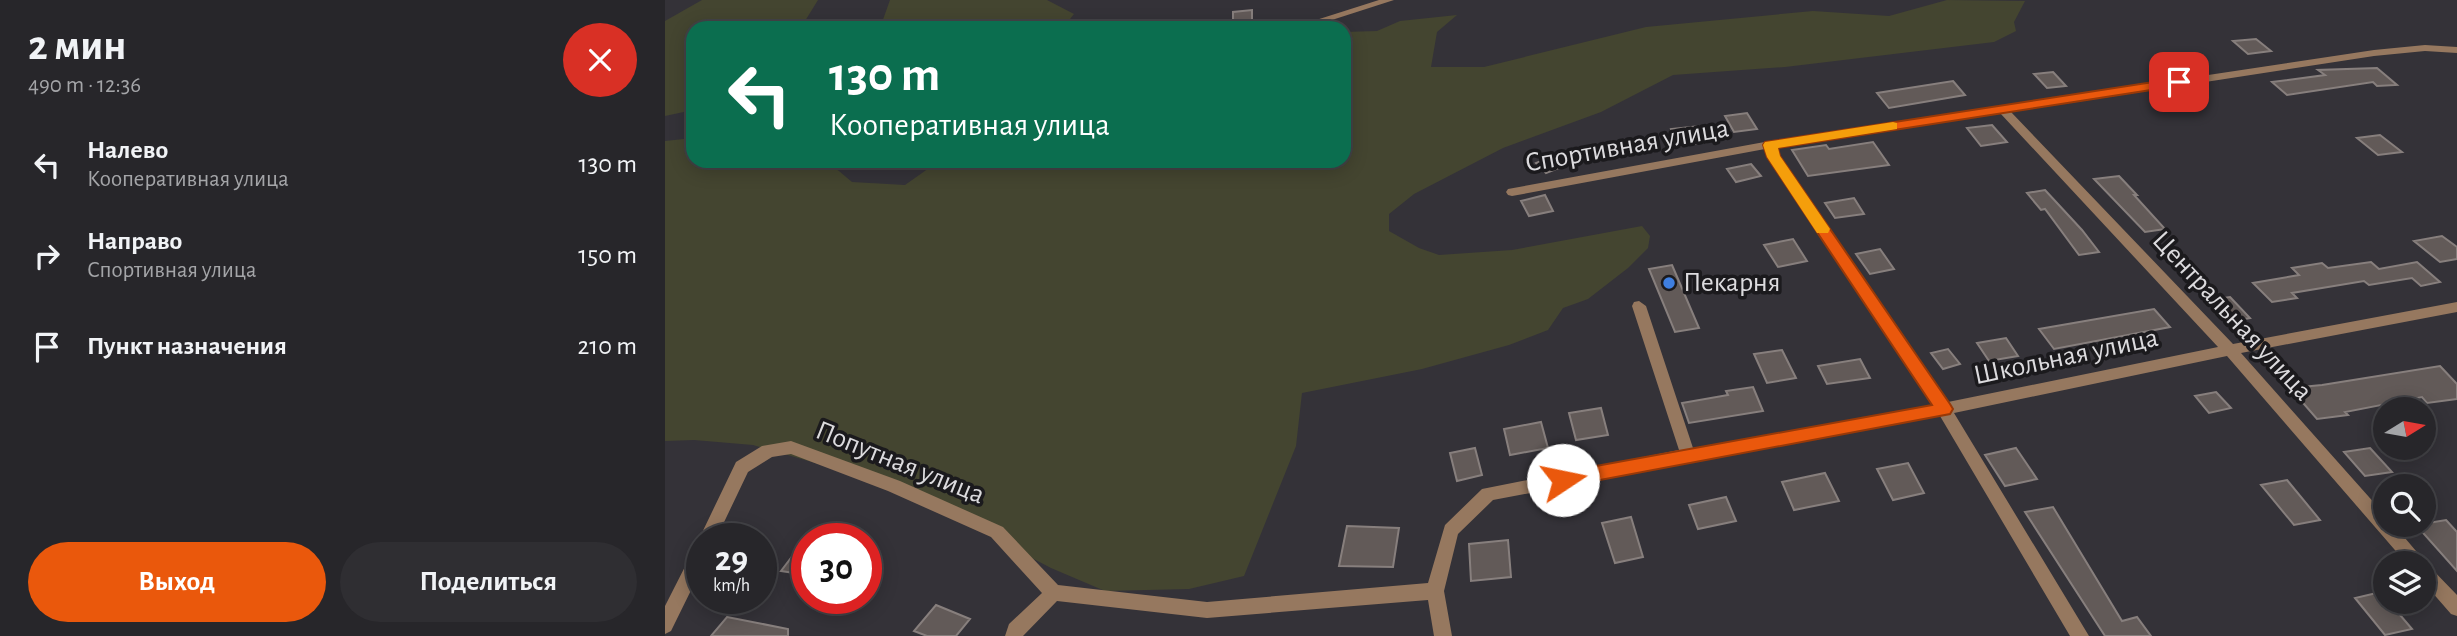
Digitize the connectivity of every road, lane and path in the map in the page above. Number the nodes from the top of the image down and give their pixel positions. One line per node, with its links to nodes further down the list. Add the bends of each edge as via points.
1 (1389, 0): 2 (street)
2 (1319, 21)
3 (2457, 50): 4 (street, Спортивная улица, via 2374,53)
4 (2002, 109): 5 (street, Спортивная улица); 9 (street, Центральная улица)
5 (1770, 145): 6 (street, Спортивная улица); 10 (street, via 1773,157)
6 (1513, 192)
7 (1639, 306): 11 (street)
8 (2457, 307): 9 (street, Школьная улица)
9 (2230, 350): 10 (street, Школьная улица); 13 (street, Центральная улица)
10 (1944, 409): 11 (street, Школьная улица); 22 (street)
11 (1688, 455): 16 (street, Школьная улица, via 1488,494 1451,530)
12 (715, 523): 17 (street, Попутная улица, via 743,467 768,451 791,447 997,532)
13 (2407, 551)
14 (686, 582): 19 (street)
15 (2436, 584): 18 (street)
16 (1435, 591): 17 (street, via 1207,610); 21 (street)
17 (1054, 593): 20 (street)
18 (2457, 608)
19 (665, 625)
20 (1014, 636)
21 (1443, 636)
22 (2080, 636)

